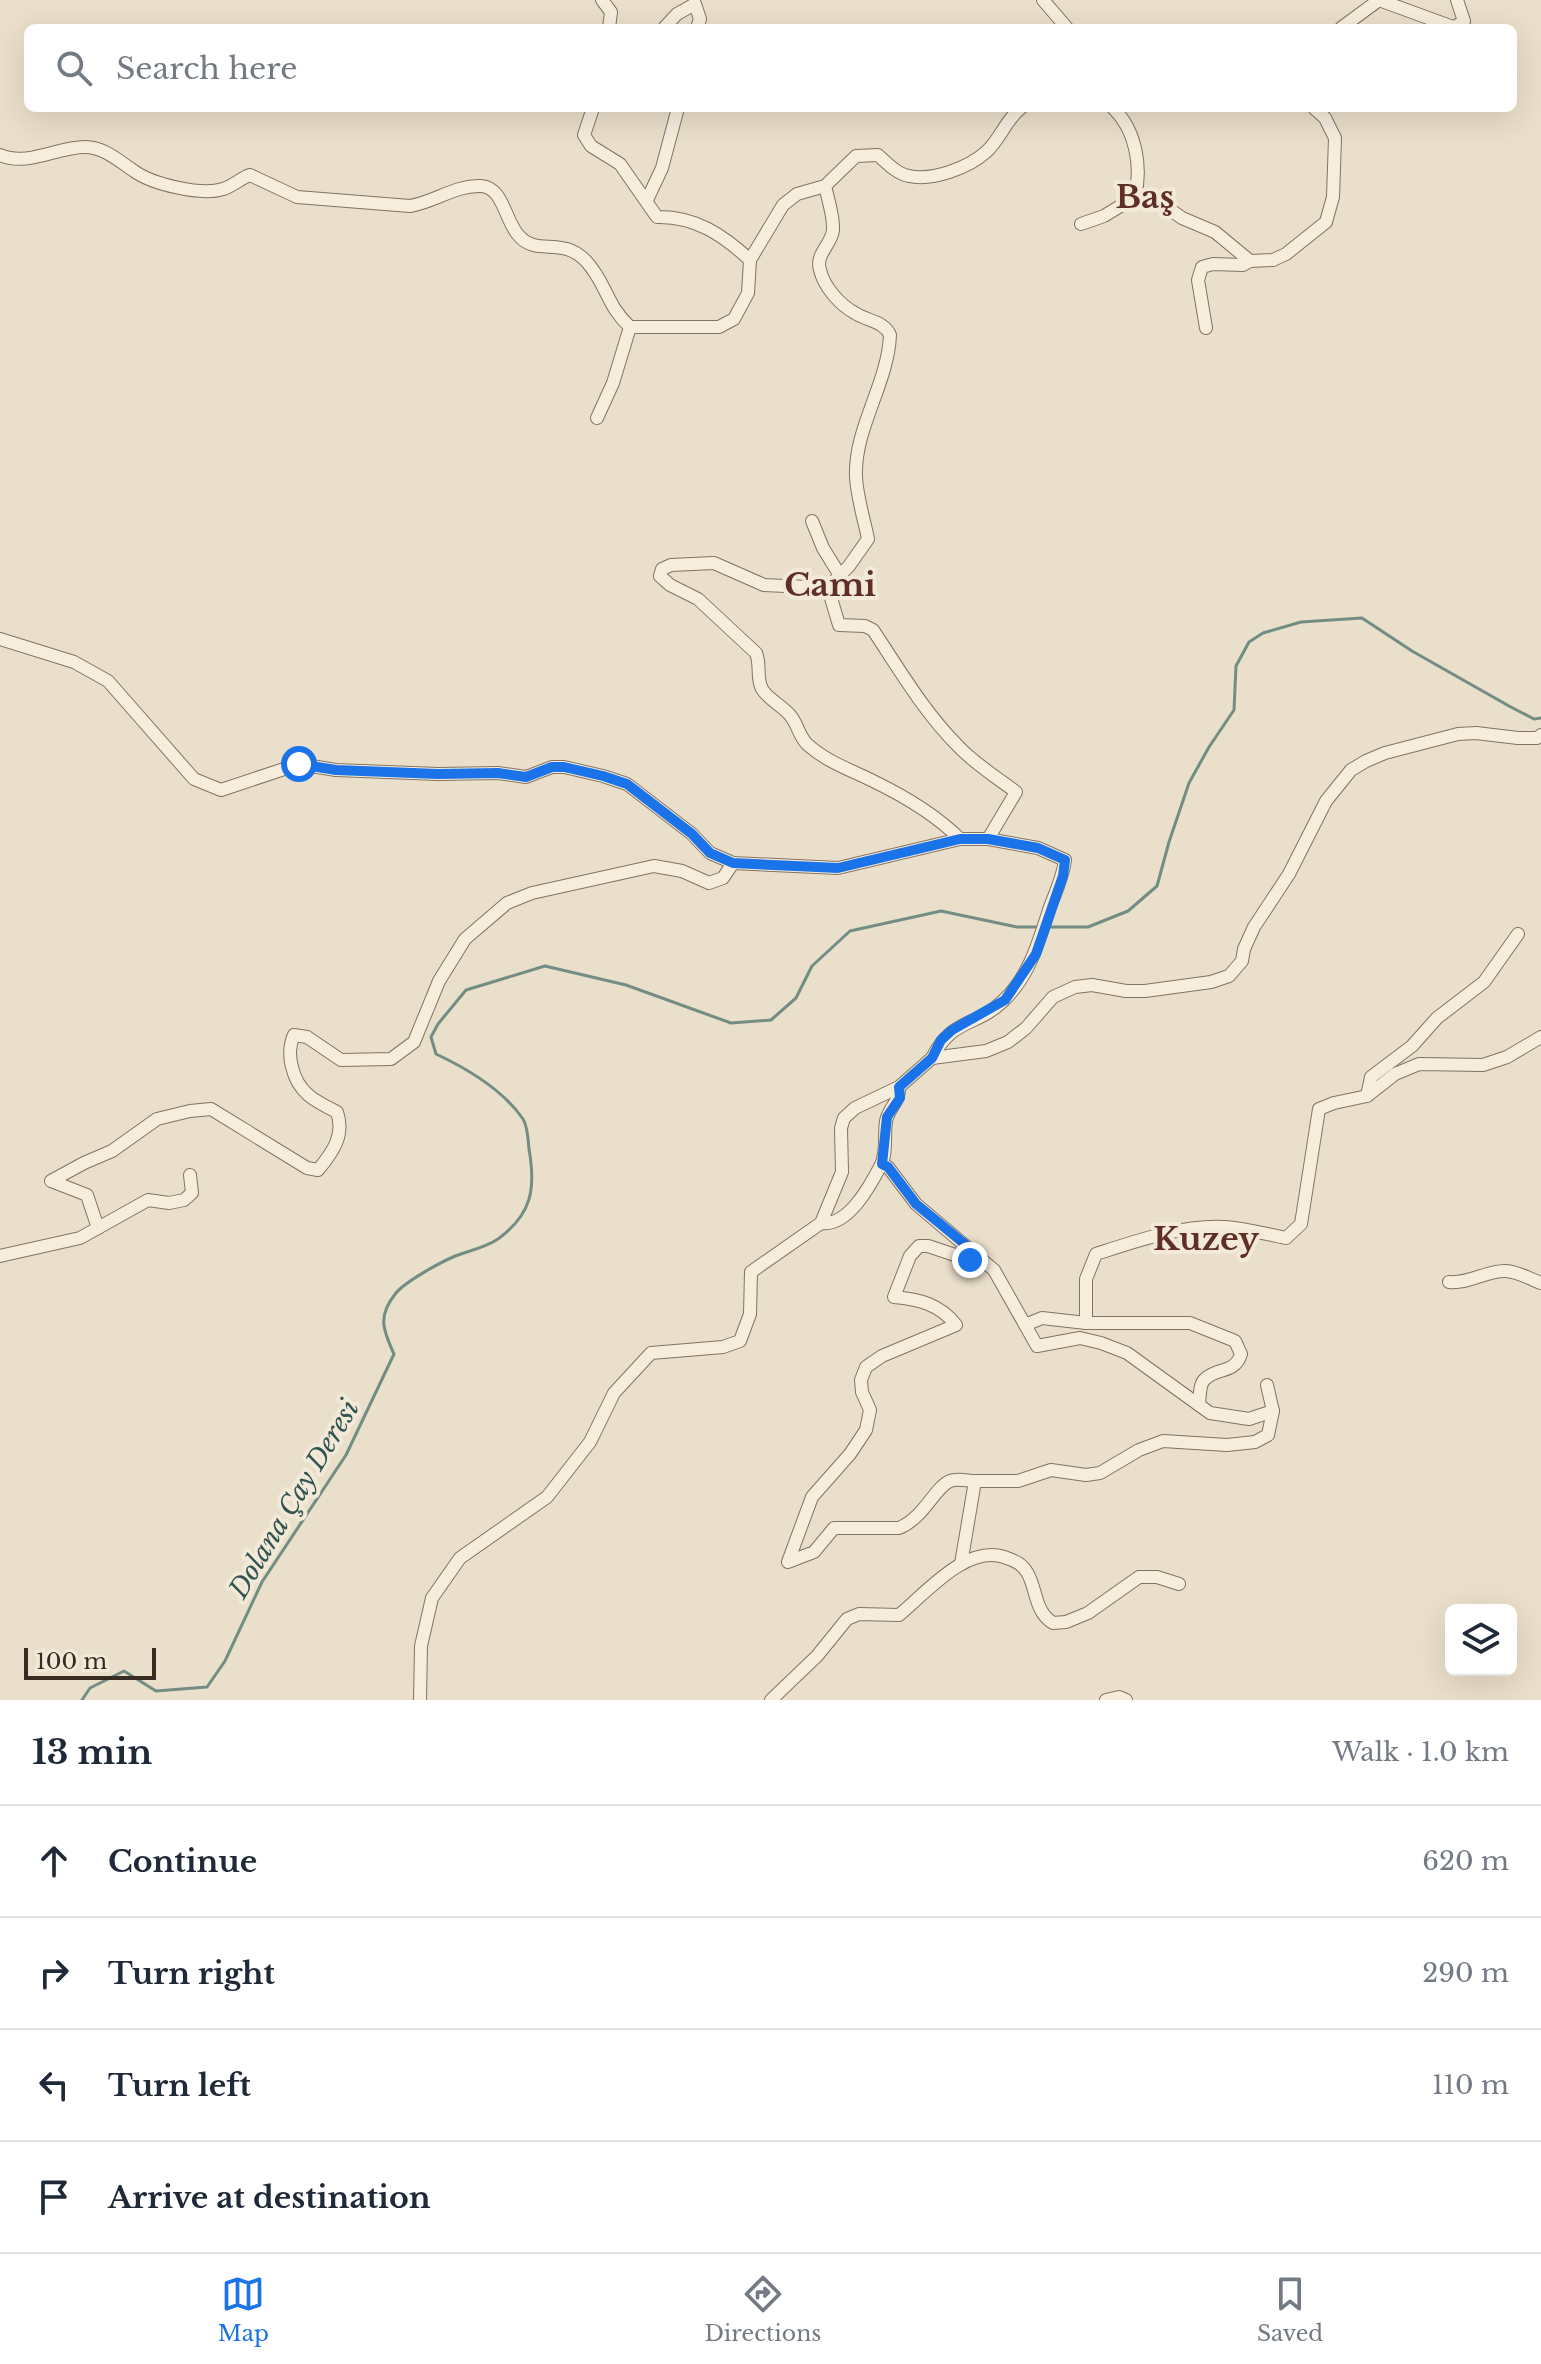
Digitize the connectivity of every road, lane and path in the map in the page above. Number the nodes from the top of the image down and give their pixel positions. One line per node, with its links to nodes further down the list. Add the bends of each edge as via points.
1 (602, 0): 5 (street, via 611,12)
2 (1043, 0): 8 (street)
3 (1379, 0): 9 (street); 10 (street)
4 (1457, 0): 11 (street, via 1464,21)
5 (610, 24)
6 (668, 24): 7 (street, via 695,4)
7 (698, 24)
8 (1064, 24)
9 (1346, 24)
10 (1442, 24)
11 (1459, 24)
12 (592, 112): 20 (street, via 584,135 591,146 620,164)
13 (677, 112): 20 (street)
14 (1018, 112): 18 (street, via 988,151 955,169 907,176 878,155 856,156)
15 (1117, 112): 19 (street, via 1137,157)
16 (1318, 112): 23 (street, via 1335,138 1333,197 1326,222 1286,254)
17 (0, 155): 24 (street, via 25,159 94,148 138,174 181,188 224,189 250,175 297,197 410,206 451,190 484,186 497,193 522,240 536,246 565,246 584,259 600,278 614,313)
18 (825, 186): 22 (street, via 797,194 783,205); 28 (street, via 833,231 819,270 843,305 881,324 890,335 856,476 868,539)
19 (1135, 197): 21 (street); 23 (street, via 1158,201 1215,232)
20 (647, 200): 22 (street, via 657,217 696,222 726,237)
21 (1081, 224)
22 (750, 260): 24 (street, via 748,293 734,319 719,327)
23 (1250, 261): 25 (street, via 1205,265 1200,270)
24 (630, 327): 26 (street)
25 (1206, 328)
26 (597, 418)
27 (812, 521): 28 (street)
28 (839, 574): 29 (street)
29 (828, 588): 32 (street, via 764,585 714,563 671,565 660,576 698,599 756,653 762,688 791,715 811,748 941,820); 33 (street, via 839,625 873,630 956,744 1016,792)
30 (0, 639): 34 (street, via 74,662 108,681 194,779 221,790 299,764 526,777 564,767 627,784 710,853)
31 (1541, 735): 37 (street, via 1458,734 1385,753 1351,770 1326,801 1289,874 1254,927 1242,961 1229,976 1145,991 1075,987 1053,997 1008,1042 986,1051)
32 (960, 839): 33 (street); 34 (street, via 838,868)
33 (988, 839): 37 (street, via 1038,848 1065,860 1063,876 1036,954 1005,1000 952,1030)
34 (733, 863): 43 (street, via 723,878 709,883 654,866 507,903 465,939 439,981 414,1042 391,1059 341,1060 307,1037 294,1035 289,1045 295,1080 309,1098 337,1112 341,1124 339,1139 318,1170 211,1109 157,1119 112,1151 51,1181 87,1195)
35 (1518, 934): 39 (street, via 1484,982 1371,1077)
36 (1541, 1037): 39 (street, via 1483,1065 1419,1064 1395,1074)
37 (932, 1058): 38 (street)
38 (899, 1087): 40 (street, via 900,1098 887,1117); 42 (street, via 844,1118 842,1172)
39 (1367, 1096): 48 (street, via 1319,1109 1301,1224 1286,1238 1224,1227 1189,1230 1096,1254 1086,1279)
40 (882, 1164): 42 (street, via 852,1211); 44 (street, via 916,1204)
41 (190, 1175): 43 (street, via 192,1193 184,1200 148,1200)
42 (821, 1223): 56 (street, via 751,1272 750,1314 740,1341 651,1353 614,1393 590,1442 547,1497 460,1558 432,1598 421,1646)
43 (98, 1228): 45 (street, via 80,1238)
44 (977, 1255): 49 (street, via 994,1270); 53 (street, via 970,1260 919,1246 910,1256 894,1297 929,1303 956,1325 866,1367 861,1380 870,1410 866,1430 812,1497 788,1562 814,1552 834,1528 899,1528 925,1509 945,1483)
45 (0, 1256)
46 (1449, 1282): 47 (street, via 1463,1284 1500,1271)
47 (1541, 1283)
48 (1086, 1323): 49 (street, via 1042,1318); 51 (street, via 1190,1323 1235,1341 1239,1362 1202,1382)
49 (1025, 1325): 51 (street, via 1037,1346 1080,1338 1127,1353)
50 (1267, 1385): 52 (street)
51 (1199, 1405): 52 (street, via 1210,1413 1249,1419)
52 (1273, 1411): 53 (street, via 1268,1435 1255,1442 1163,1441 1100,1473 1051,1470 1018,1481)
53 (975, 1481): 54 (street)
54 (961, 1564): 55 (street, via 990,1553 1020,1563 1041,1612 1053,1623 1088,1613 1139,1577); 57 (street, via 899,1615 859,1614 847,1619)
55 (1179, 1584)
56 (420, 1700)
57 (771, 1700)
58 (1106, 1700): 59 (street)
59 (1126, 1700)

